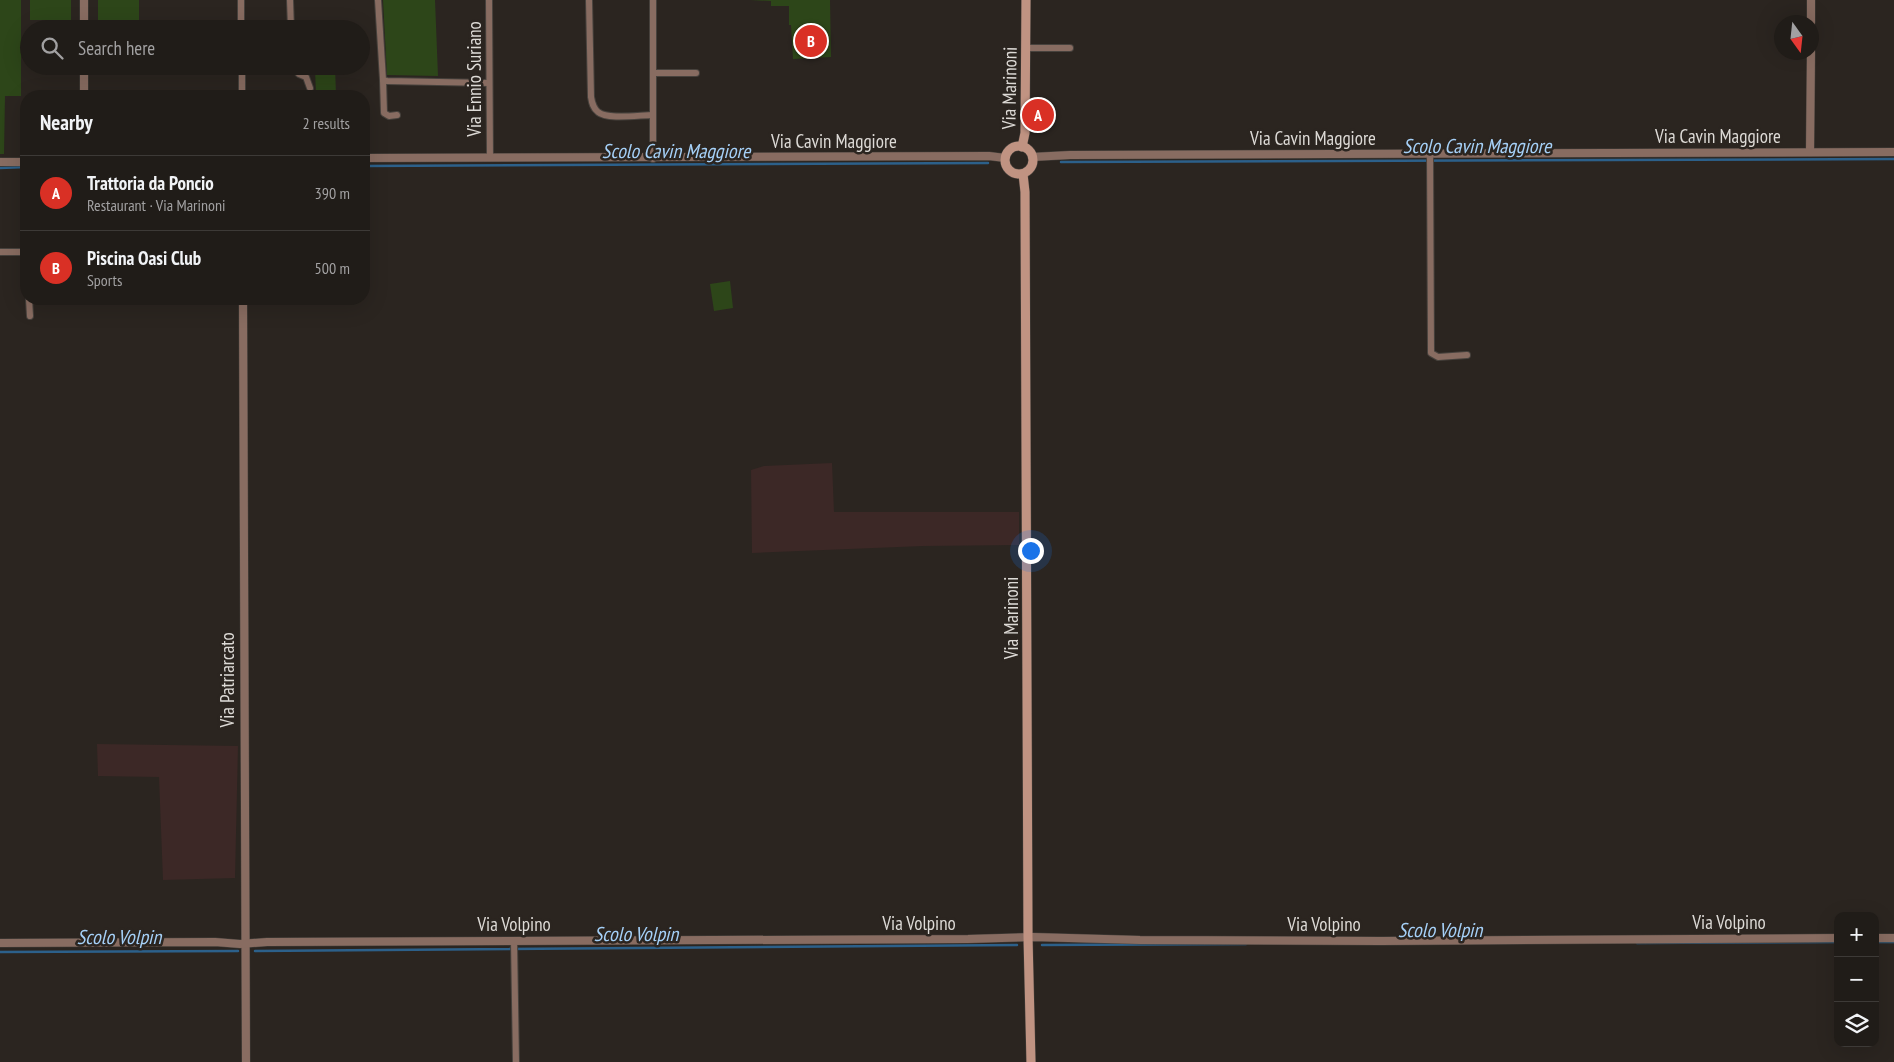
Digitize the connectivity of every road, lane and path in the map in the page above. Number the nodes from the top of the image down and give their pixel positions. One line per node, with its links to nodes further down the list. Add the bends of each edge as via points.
1 (84, 0): 11 (street)
2 (241, 0): 12 (street)
3 (290, 0): 13 (street)
4 (378, 0): 22 (street)
5 (489, 0): 23 (street, Via Ennio Suriano)
6 (590, 0): 28 (street, via 591,97 594,107 608,116)
7 (653, 0): 17 (street)
8 (1026, 0): 14 (main road, Via Marinoni)
9 (1811, 0): 10 (street)
10 (1811, 15)
11 (84, 20)
12 (242, 20)
13 (291, 20)
14 (1026, 48): 15 (street); 29 (main road, Via Marinoni)
15 (1070, 48)
16 (1811, 60): 30 (street)
17 (653, 73): 18 (street); 28 (street)
18 (696, 73)
19 (84, 75): 25 (street)
20 (242, 75): 26 (street)
21 (301, 75): 24 (street, via 306,77)
22 (383, 80): 23 (street); 27 (street, via 384,113)
23 (490, 83): 33 (street, Via Ennio Suriano)
24 (310, 88)
25 (84, 90)
26 (242, 90)
27 (397, 115)
28 (653, 115): 34 (street)
29 (1022, 147): 35 (main road, Via Marinoni, via 1013,148); 36 (main road, Via Marinoni, via 1030,152)
30 (1810, 152): 31 (street, Via Cavin Maggiore); 37 (street, Via Cavin Maggiore)
31 (1894, 152)
32 (370, 158): 33 (street, Via Cavin Maggiore)
33 (490, 158): 34 (street, Via Cavin Maggiore)
34 (653, 158): 35 (street, Via Cavin Maggiore)
35 (1005, 158): 40 (main road, via 1009,171)
36 (1032, 158): 37 (street, Via Cavin Maggiore, via 1070,154); 40 (main road, via 1031,168)
37 (1430, 159): 46 (street, via 1431,353 1438,357)
38 (0, 162): 39 (street)
39 (20, 162)
40 (1022, 174): 47 (main road, Via Marinoni, via 1025,192)
41 (0, 252): 42 (street)
42 (20, 252)
43 (29, 305): 45 (street)
44 (243, 305): 52 (street, Via Patriarcato)
45 (30, 316)
46 (1467, 355)
47 (1028, 937): 48 (street, Via Volpino, via 1362,940); 53 (street, Via Volpino); 56 (main road, Via Marinoni)
48 (1834, 938)
49 (1879, 938): 50 (street)
50 (1894, 938)
51 (0, 943): 52 (street, Via Volpino)
52 (244, 944): 53 (street, Via Volpino); 54 (street, Via Patriarcato)
53 (514, 946): 55 (street)
54 (246, 1062)
55 (516, 1062)
56 (1031, 1062)

